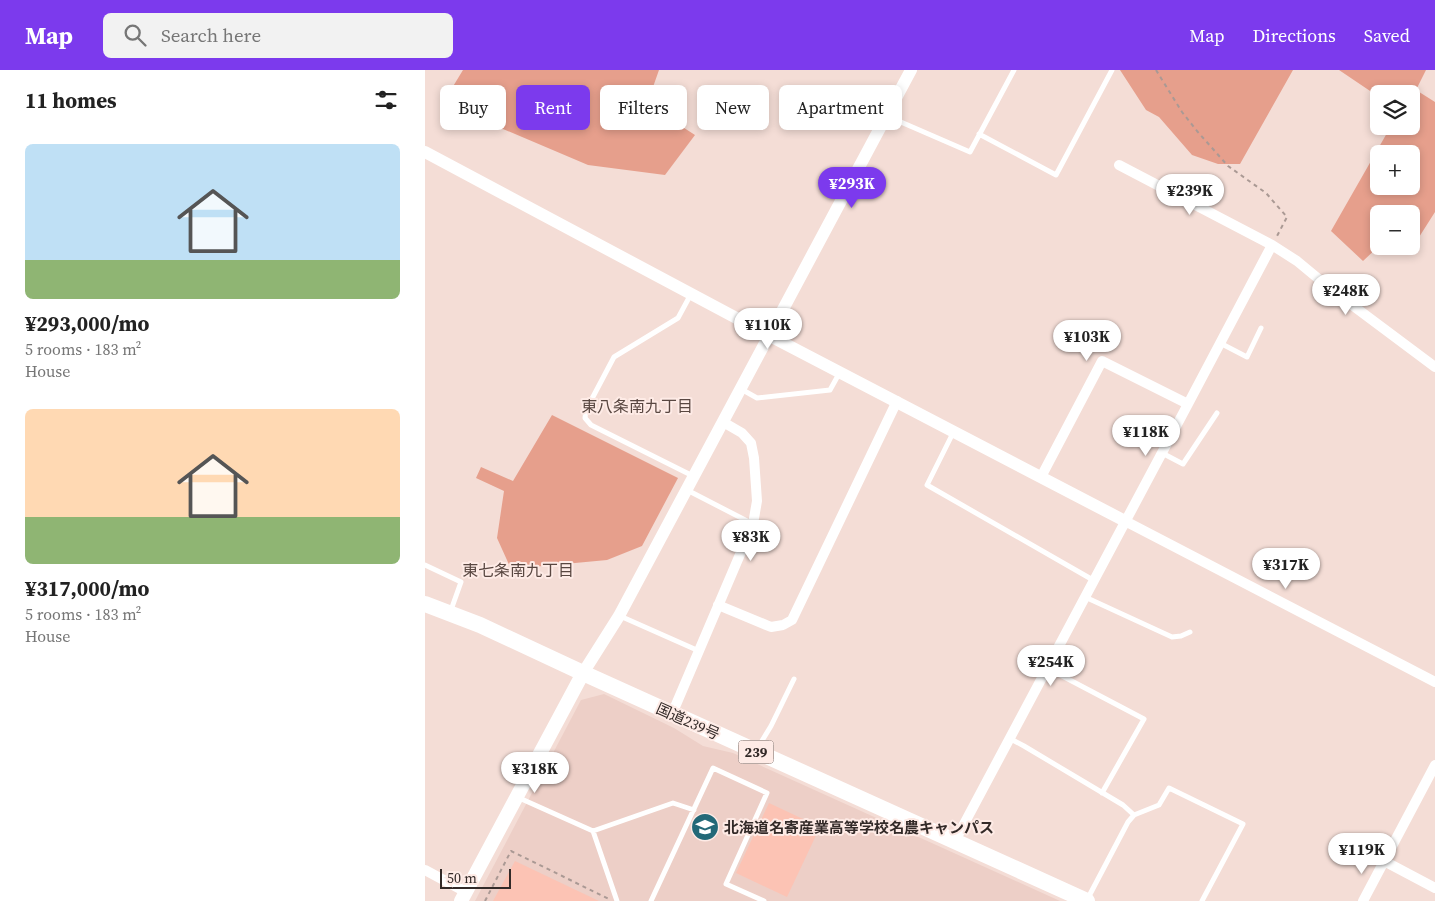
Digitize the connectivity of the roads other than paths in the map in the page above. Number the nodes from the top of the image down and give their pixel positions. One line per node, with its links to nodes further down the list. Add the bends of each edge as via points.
1 (911, 70): 4 (street)
2 (1014, 70): 7 (lane)
3 (1113, 70): 7 (lane, via 1056,175)
4 (902, 87)
5 (902, 122): 7 (lane, via 970,152)
6 (879, 130): 13 (street)
7 (979, 134)
8 (425, 152): 11 (street)
9 (1119, 165): 10 (street)
10 (1272, 244): 14 (street); 15 (street)
11 (691, 294): 13 (street); 24 (lane, via 678,318 614,357 586,410 585,418 591,425)
12 (1261, 328): 14 (lane, via 1247,357)
13 (769, 336): 16 (street); 17 (street)
14 (1220, 343): 19 (street)
15 (1435, 367)
16 (840, 372): 17 (lane, via 830,390 757,398); 18 (street)
17 (741, 389): 21 (street)
18 (897, 401): 22 (street); 33 (street, via 792,620 771,627)
19 (1188, 404): 23 (street); 25 (street, via 1102,361)
20 (1217, 413): 23 (lane, via 1183,464)
21 (723, 422): 24 (street); 28 (street, via 751,442 757,501)
22 (954, 431): 25 (street); 30 (lane, via 927,485)
23 (1162, 453): 27 (street)
24 (693, 476): 26 (street)
25 (1041, 477): 27 (street)
26 (686, 489): 28 (lane); 35 (street)
27 (1125, 521): 30 (street); 41 (street)
28 (753, 524): 33 (street)
29 (425, 565): 34 (lane, via 461,582)
30 (1093, 580): 31 (street)
31 (1085, 597): 36 (lane, via 1172,637); 38 (street)
32 (425, 604): 34 (highway, 国道239号 / 239)
33 (718, 605): 37 (street)
34 (450, 613): 39 (highway, 国道239号 / 239)
35 (619, 616): 37 (lane); 39 (street)
36 (1190, 632)
37 (699, 651): 42 (street)
38 (1047, 668): 43 (street); 46 (lane, via 1144,718)
39 (583, 673): 42 (highway, 国道239号 / 239); 47 (main road)
40 (794, 679): 44 (lane)
41 (1435, 682)
42 (672, 714): 44 (highway, 国道239号 / 239)
43 (1009, 738): 46 (lane); 51 (street)
44 (755, 751): 51 (highway, 国道239号 / 239)
45 (1435, 765): 52 (street)
46 (1102, 792): 49 (lane)
47 (517, 797): 50 (lane); 55 (main road)
48 (694, 810): 50 (lane, via 673,803); 57 (lane); 58 (lane, via 713,768 767,793 726,884)
49 (1134, 815): 59 (lane); 60 (lane, via 1159,804 1169,788 1243,824)
50 (593, 831): 56 (lane)
51 (955, 841): 59 (highway, 国道239号 / 239)
52 (1384, 861): 54 (street); 61 (street)
53 (425, 870): 55 (street)
54 (1435, 888)
55 (464, 896)
56 (617, 901)
57 (651, 901)
58 (764, 901)
59 (1087, 901)
60 (1202, 901)
61 (1363, 901)

